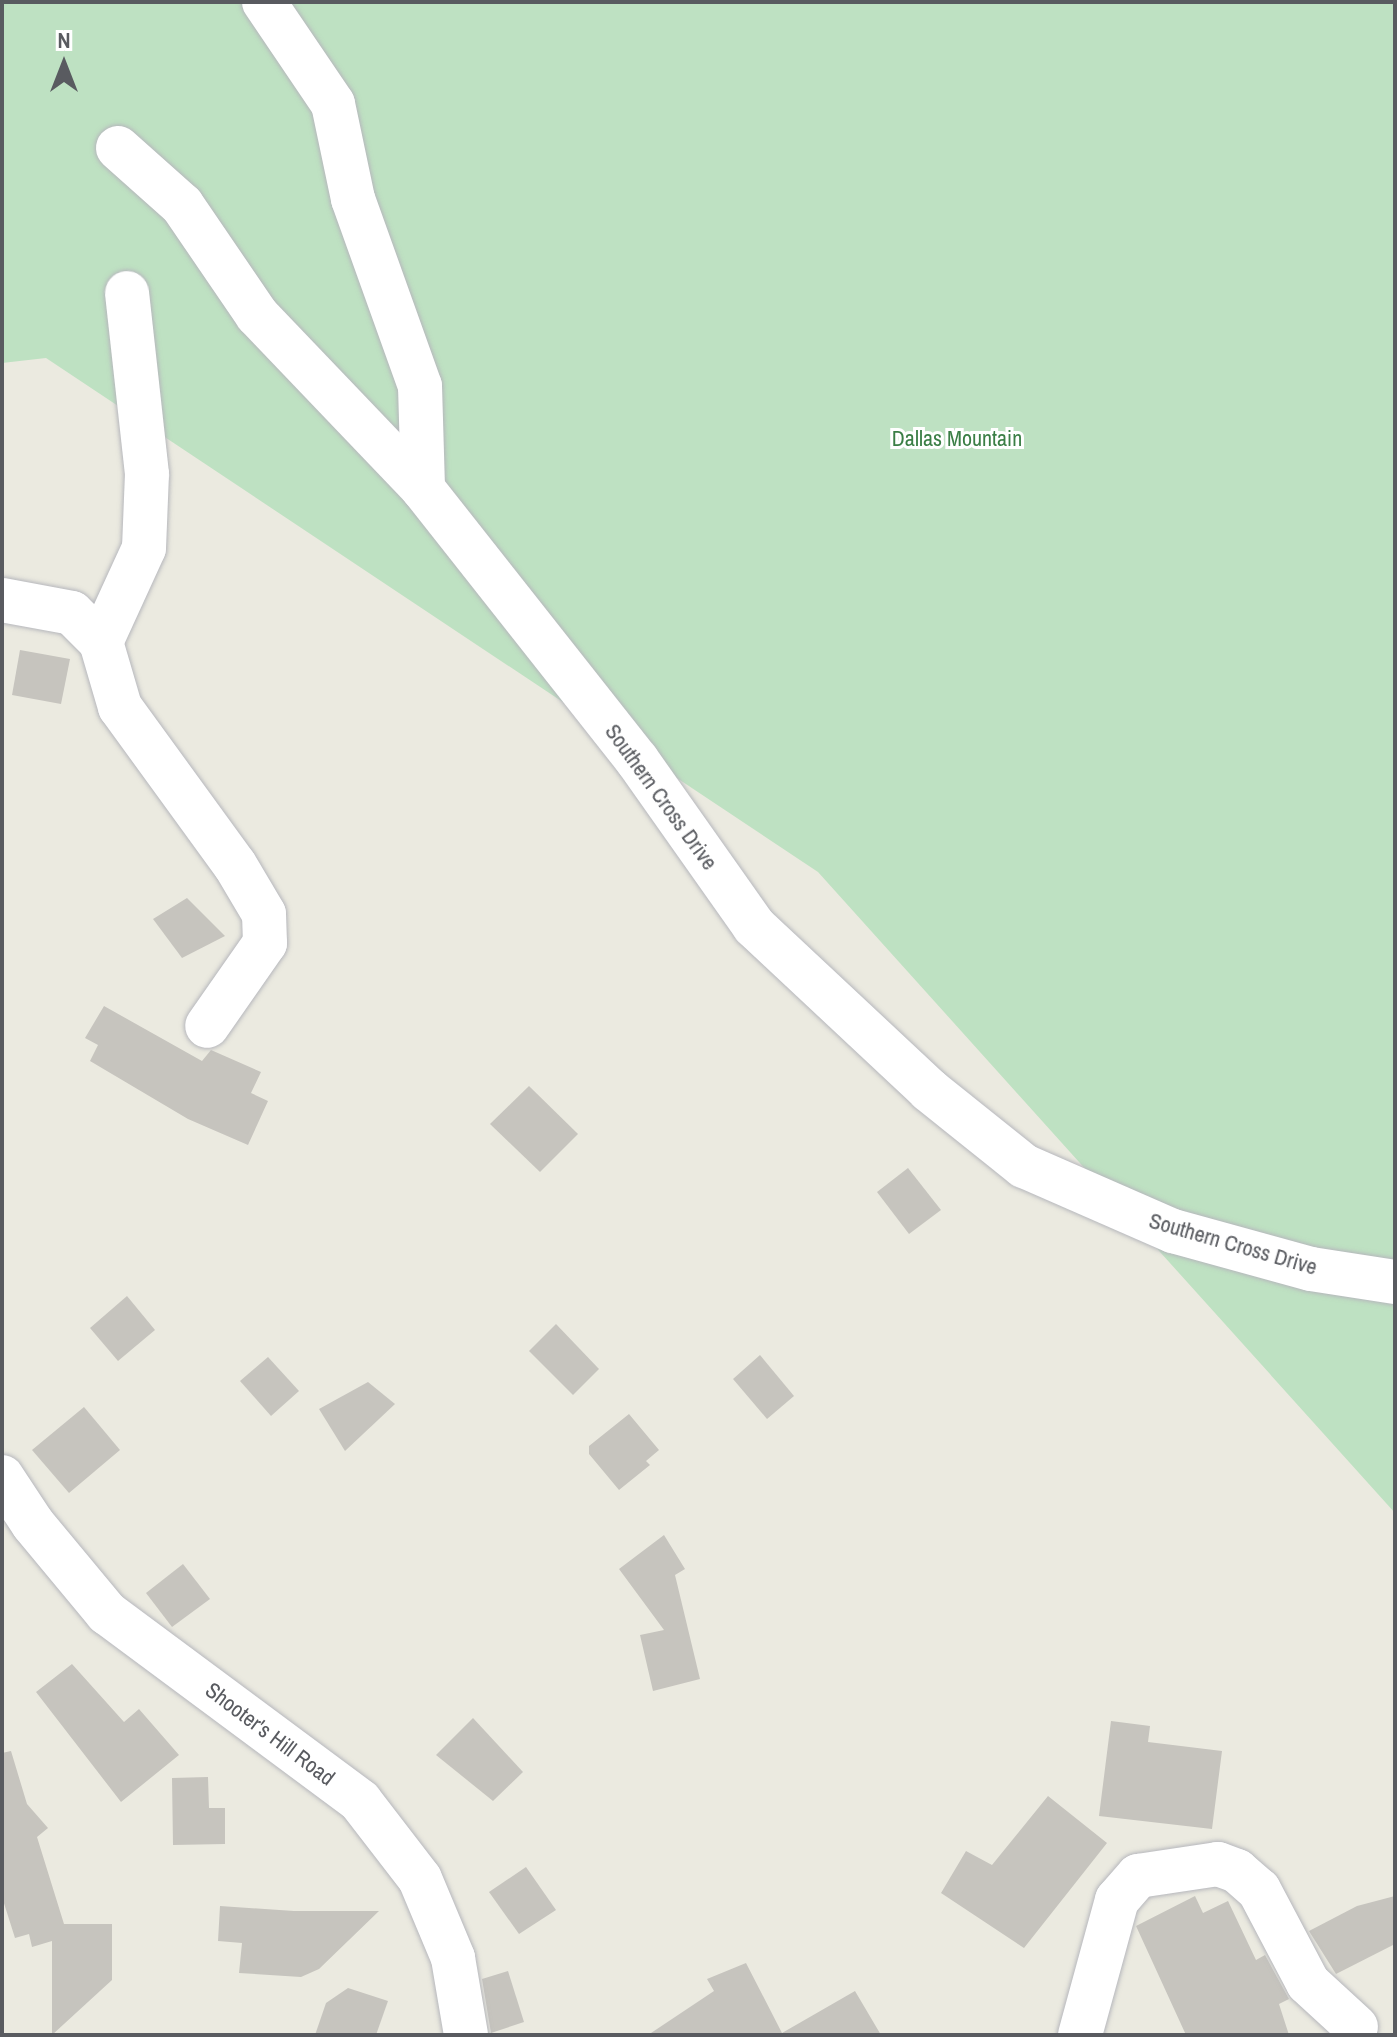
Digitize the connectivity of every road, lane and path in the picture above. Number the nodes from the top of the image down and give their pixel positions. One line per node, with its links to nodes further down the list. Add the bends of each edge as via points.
1 (264, 2): 4 (street, via 333,104 353,199 420,386)
2 (118, 148): 4 (street, Southern Cross Drive, via 182,205 257,315)
3 (127, 293): 6 (street, via 147,474 144,548)
4 (423, 489): 8 (street, Southern Cross Drive, via 637,760 754,926 976,1128 1024,1166 1173,1231 1311,1269)
5 (2, 600): 6 (street, via 72,613)
6 (101, 642): 7 (street, via 120,707 235,865 264,914 265,943)
7 (207, 1026)
8 (1395, 1282)
9 (2, 1477): 11 (street, Shooter's Hill Road, via 33,1524 107,1613 360,1801 420,1879 453,1958)
10 (1356, 2027): 12 (street, via 1308,1983 1259,1890 1237,1871 1218,1864 1138,1876 1117,1900)
11 (466, 2035)
12 (1080, 2035)

